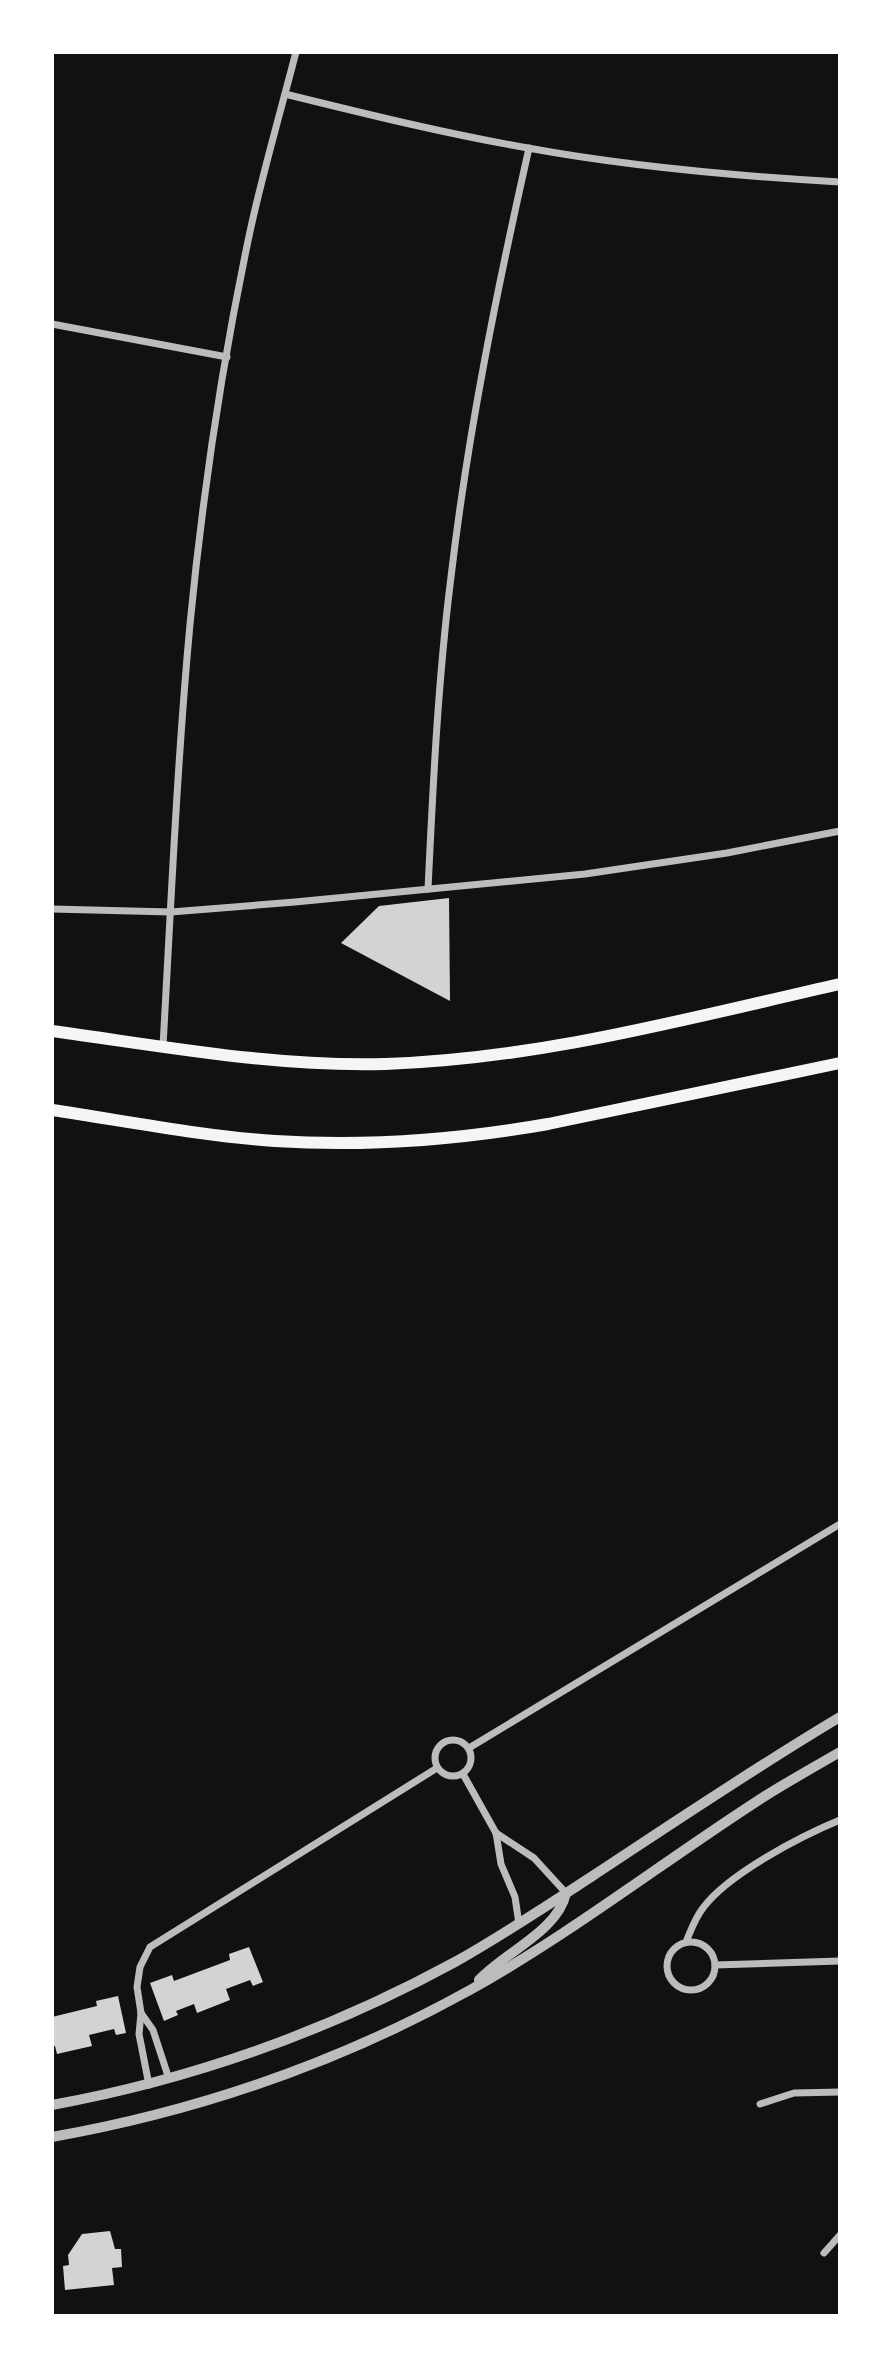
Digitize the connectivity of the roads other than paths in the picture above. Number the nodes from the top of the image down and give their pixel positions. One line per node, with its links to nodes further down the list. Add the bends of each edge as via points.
1 (296, 52): 2 (street)
2 (285, 94): 3 (street); 6 (street, via 252,225)
3 (529, 148): 4 (street, via 675,170); 8 (street, via 487,342 451,577)
4 (839, 182)
5 (52, 324): 6 (street)
6 (227, 357): 10 (street, via 190,622)
7 (839, 831): 8 (street, via 585,874)
8 (428, 889): 10 (street)
9 (52, 909): 10 (street)
10 (171, 912): 13 (street)
11 (839, 984): 13 (main road, via 591,1040 472,1058 338,1064 247,1059)
12 (52, 1031): 13 (main road)
13 (163, 1046)
14 (839, 1063): 15 (main road, via 536,1126 411,1142 263,1140)
15 (52, 1110)
16 (839, 1524): 18 (street)
17 (839, 1717): 24 (street)
18 (469, 1748): 20 (street, via 458,1740 443,1742 435,1754); 21 (street, via 471,1763)
19 (839, 1752): 29 (street)
20 (437, 1768): 21 (street, via 449,1776); 30 (street, via 150,1947 137,1987)
21 (463, 1774): 23 (street)
22 (839, 1820): 26 (street, via 728,1882 702,1908)
23 (496, 1833): 24 (street, via 534,1858); 25 (street)
24 (566, 1893): 25 (street); 29 (street, via 553,1920 500,1959)
25 (519, 1924): 31 (street, via 457,1961 312,2031)
26 (686, 1942): 28 (street, via 709,1950); 28 (street, via 668,1958 668,1974 679,1987 704,1986)
27 (839, 1961): 28 (street)
28 (715, 1965)
29 (470, 1990): 36 (street, via 326,2059 236,2093)
30 (141, 2012): 31 (street, via 153,2030); 32 (street, via 139,2034)
31 (169, 2080): 32 (street)
32 (149, 2085): 35 (street)
33 (839, 2092): 34 (street, via 794,2093)
34 (760, 2104)
35 (52, 2105)
36 (52, 2137)
37 (839, 2235): 38 (street)
38 (824, 2253)

